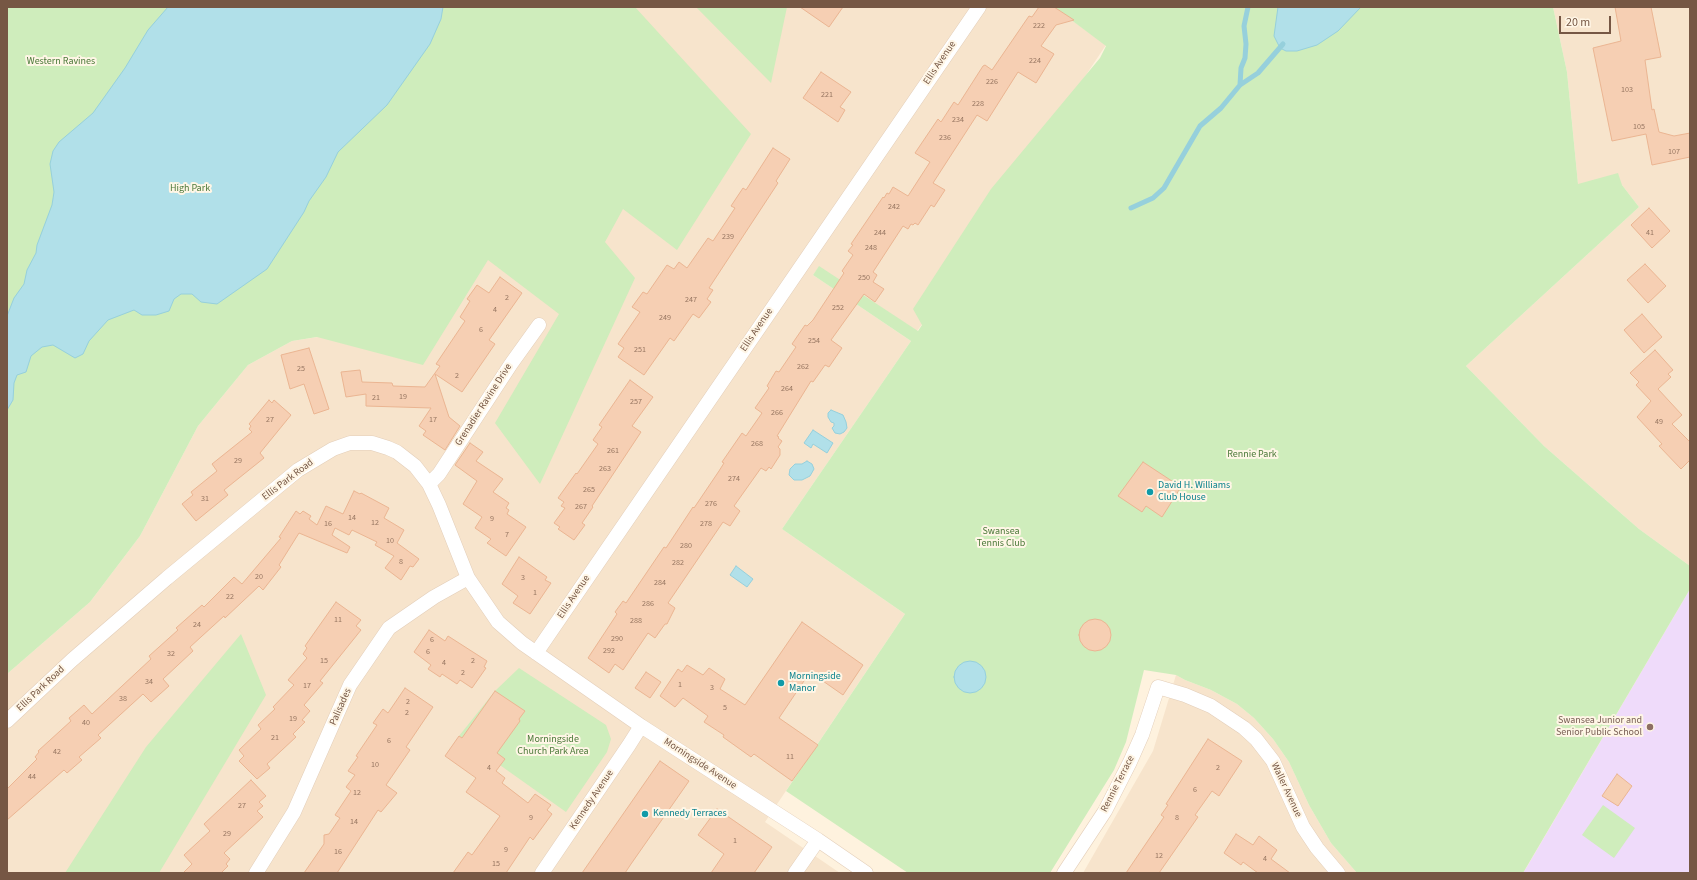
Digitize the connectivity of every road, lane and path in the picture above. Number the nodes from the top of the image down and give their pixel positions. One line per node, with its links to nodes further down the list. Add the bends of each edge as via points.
1 (979, 7): 5 (street, Ellis Avenue)
2 (539, 325): 3 (street, Grenadier Ravine Drive, via 439,474)
3 (429, 484): 4 (street, Ellis Park Road, via 440,505); 7 (street, Ellis Park Road, via 415,466 397,452 380,445 350,443 324,454 298,470 167,578 72,660)
4 (468, 578): 5 (street, Ellis Park Road, via 498,622); 10 (street, Palisades, via 434,597 389,628 350,685 294,812)
5 (536, 653): 8 (street, Morningside Avenue)
6 (1158, 687): 14 (street, Rennie Terrace, via 1130,762 1105,811); 15 (street, Waller Avenue, via 1211,706 1256,739 1273,761 1303,826)
7 (7, 721)
8 (641, 726): 9 (street, Morningside Avenue); 11 (street, Kennedy Avenue)
9 (818, 840): 12 (street); 13 (street, Morningside Avenue)
10 (256, 873)
11 (542, 873)
12 (795, 873)
13 (866, 873)
14 (1064, 873)
15 (1338, 873)

